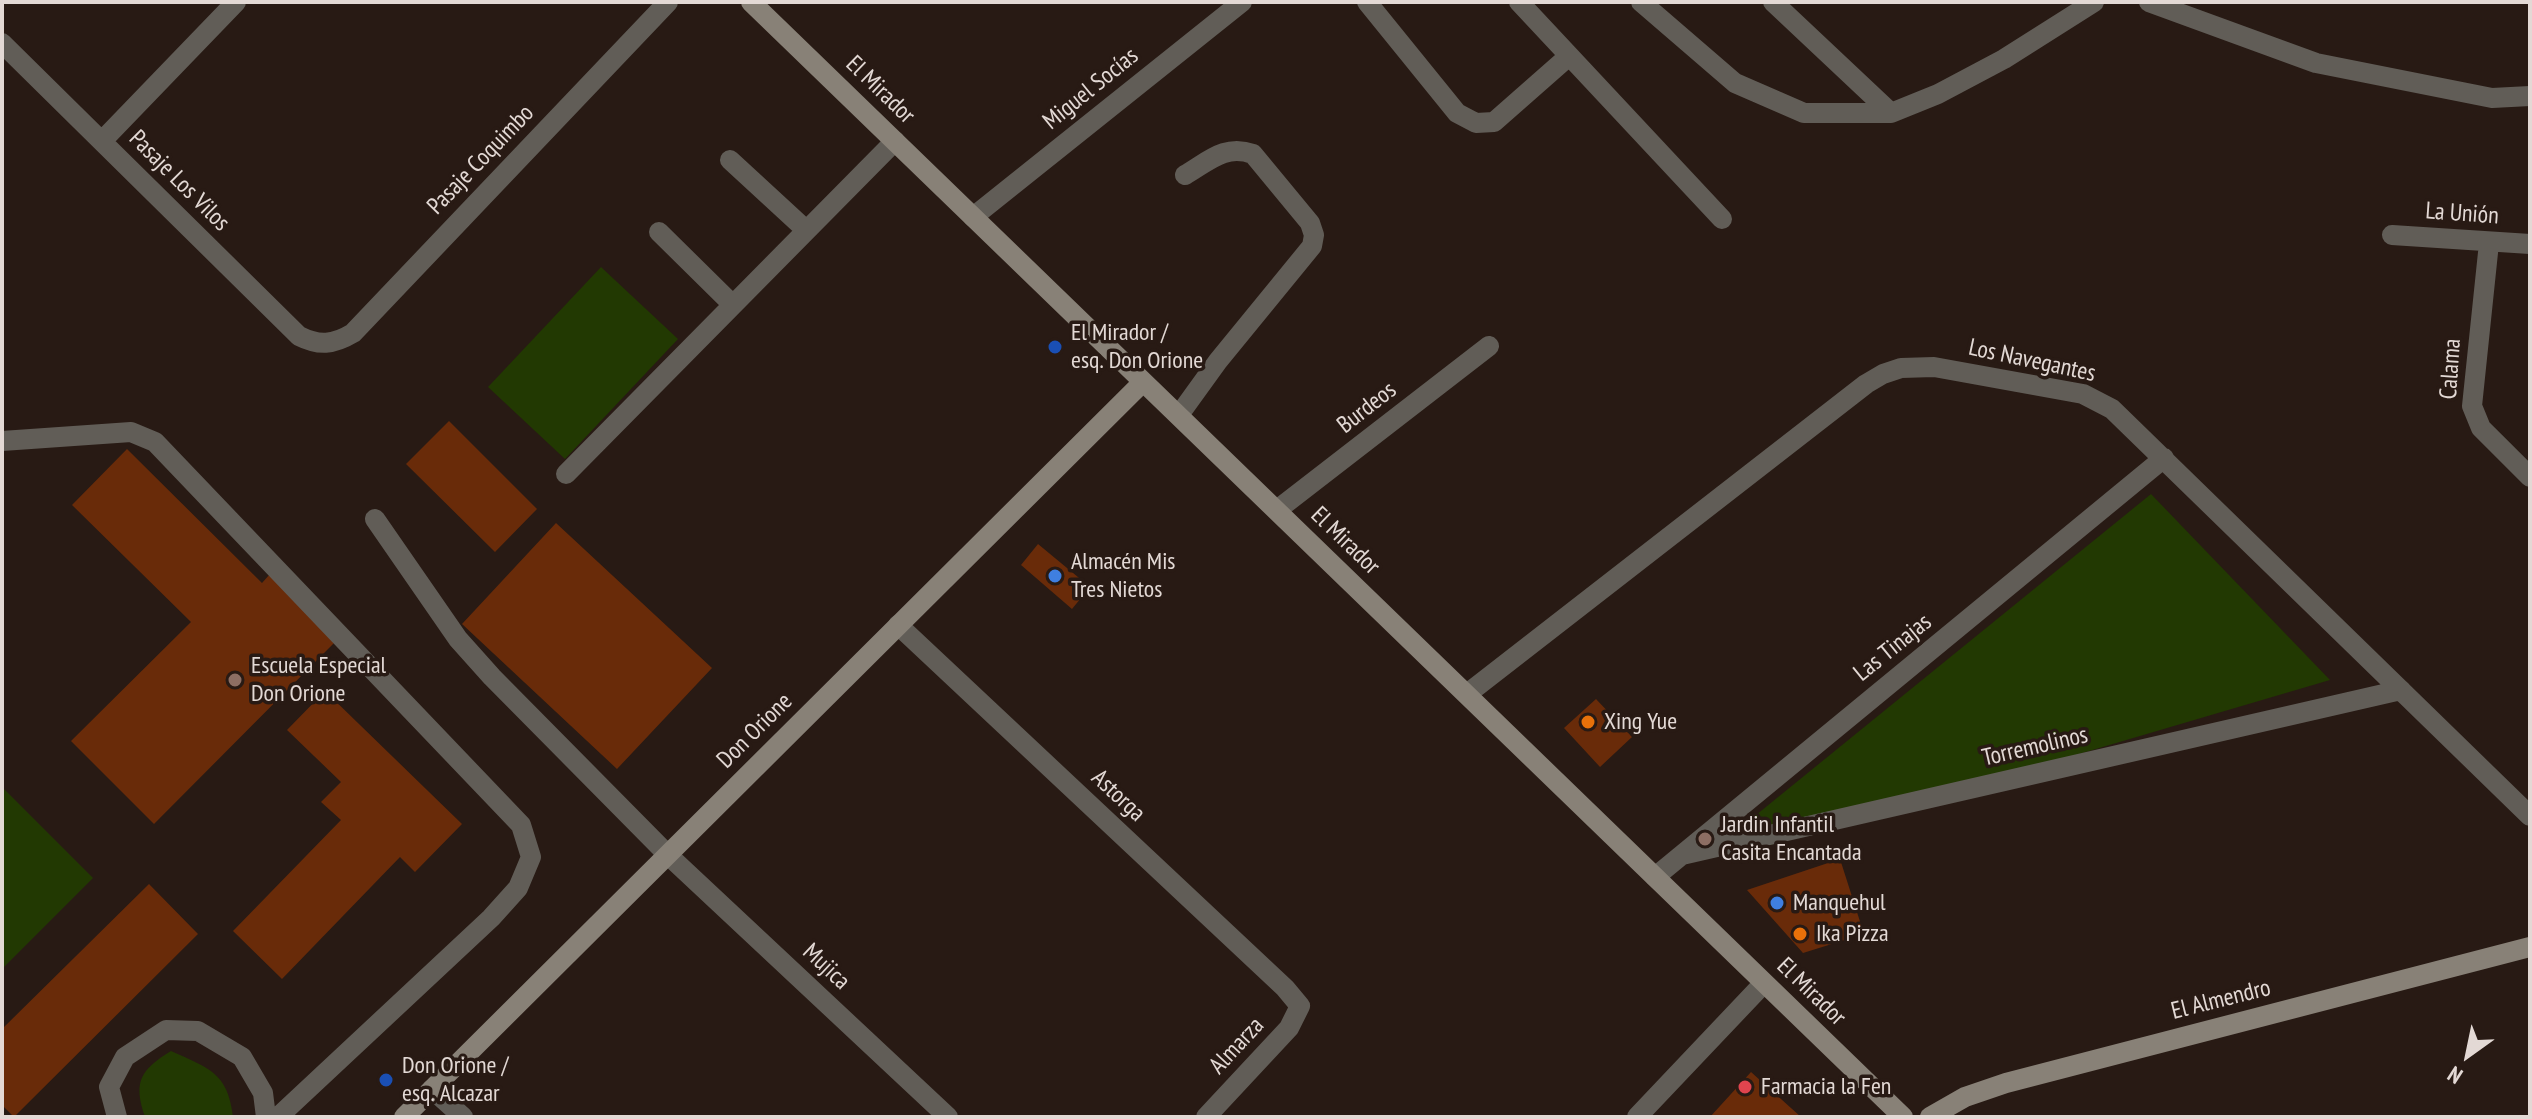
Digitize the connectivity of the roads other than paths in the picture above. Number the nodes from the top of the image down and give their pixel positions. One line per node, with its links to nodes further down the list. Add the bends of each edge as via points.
1 (236, 2): 15 (street)
2 (668, 2): 27 (street, Pasaje Coquimbo, via 353,333)
3 (751, 2): 16 (street, El Mirador)
4 (1242, 2): 19 (street, Miguel Socías)
5 (1367, 2): 12 (street, via 1457,113 1476,123 1494,122)
6 (1519, 2): 12 (street)
7 (1641, 2): 14 (street, via 1735,83 1804,113)
8 (1773, 2): 14 (street)
9 (2094, 2): 14 (street, via 2004,59)
10 (2149, 2): 13 (street, via 2316,63 2492,98)
11 (2, 43): 15 (street, Pasaje Los Vilos)
12 (1569, 56): 20 (street)
13 (2530, 96)
14 (1891, 113)
15 (102, 141): 27 (street, Pasaje Los Vilos, via 299,336)
16 (895, 141): 19 (street, El Mirador); 21 (street)
17 (730, 160): 21 (street)
18 (1185, 175): 30 (street, via 1227,151 1253,154 1310,223 1314,235 1312,246)
19 (973, 217): 29 (street, El Mirador)
20 (1722, 219)
21 (806, 230): 26 (street)
22 (659, 232): 26 (street)
23 (2392, 235): 24 (street, La Unión)
24 (2489, 243): 25 (street, La Unión); 34 (street, Calama, via 2472,406 2481,428)
25 (2530, 244)
26 (733, 305): 33 (street)
27 (326, 344)
28 (1489, 346): 35 (street, Burdeos)
29 (1143, 382): 30 (street, El Mirador); 37 (street, Don Orione)
30 (1179, 415): 35 (street, El Mirador)
31 (2, 441): 50 (street, via 131,432 155,442 521,825 531,857 518,888)
32 (2164, 458): 38 (street, Los Navegantes); 39 (street, Los Navegantes, via 2112,409 2083,394 1934,367 1883,374); 42 (street, Las Tinajas)
33 (566, 474)
34 (2530, 477)
35 (1277, 510): 39 (street, El Mirador)
36 (375, 519): 41 (street, Mujica, via 458,639)
37 (898, 625): 41 (street, Don Orione); 46 (street, Astorga)
38 (2401, 690): 40 (street, Los Navegantes); 42 (street, Torremolinos)
39 (1467, 694): 43 (street, El Mirador)
40 (2530, 816)
41 (668, 855): 47 (street, Don Orione); 53 (street, Mujica)
42 (1682, 855): 43 (street, Las Tinajas)
43 (1655, 877): 45 (street, El Mirador)
44 (2530, 947): 57 (street, El Almendro, via 2006,1083)
45 (1764, 983): 55 (street); 56 (street, El Mirador)
46 (1300, 1006): 54 (street, Almarza, via 1289,1028)
47 (432, 1089): 51 (street, Don Orione); 52 (street)
48 (117, 1117): 49 (street, via 109,1087 125,1057 166,1030 198,1031 242,1057 263,1093)
49 (266, 1117)
50 (278, 1117)
51 (404, 1117)
52 (463, 1117)
53 (948, 1117)
54 (1206, 1117)
55 (1637, 1117)
56 (1903, 1117)
57 (1930, 1117)

